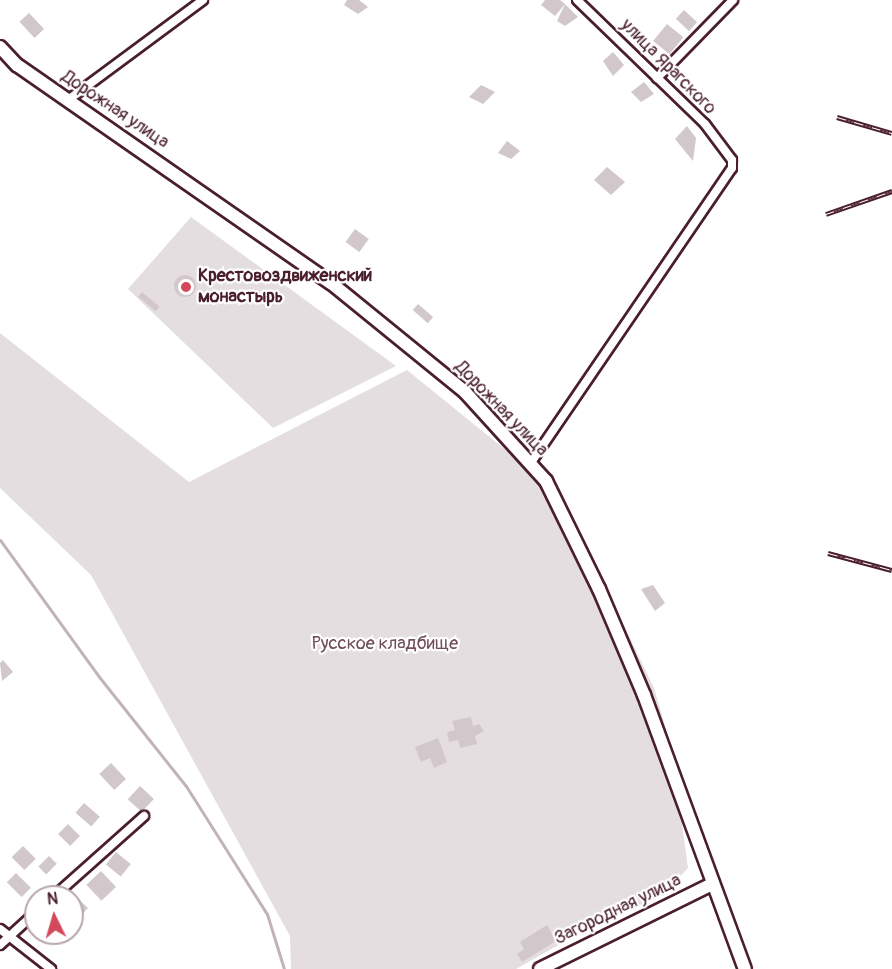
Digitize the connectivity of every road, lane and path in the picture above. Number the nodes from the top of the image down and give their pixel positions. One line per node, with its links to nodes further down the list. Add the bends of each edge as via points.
1 (203, 0): 6 (street)
2 (578, 0): 5 (street, улица Ярагского)
3 (733, 0): 5 (street)
4 (0, 47): 6 (street, Дорожная улица, via 17,65)
5 (657, 78): 7 (street, улица Ярагского, via 705,124 732,160 732,168)
6 (68, 100): 7 (street, Дорожная улица, via 331,284 465,392)
7 (530, 464): 9 (street, Дорожная улица, via 546,481 599,589 644,695)
8 (144, 816): 10 (street)
9 (712, 884): 16 (street, Загородная улица); 17 (street, Дорожная улица)
10 (66, 885)
11 (24, 923): 13 (street)
12 (0, 928): 13 (street)
13 (10, 936): 14 (street); 15 (street)
14 (0, 945)
15 (51, 969)
16 (540, 969)
17 (745, 969)

